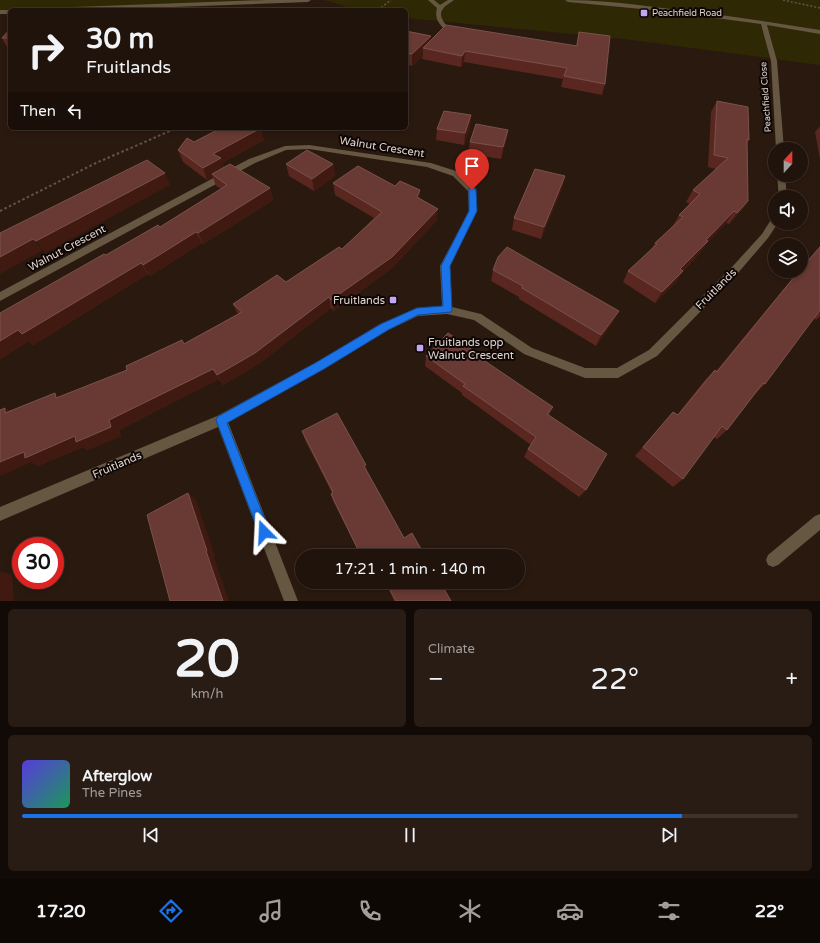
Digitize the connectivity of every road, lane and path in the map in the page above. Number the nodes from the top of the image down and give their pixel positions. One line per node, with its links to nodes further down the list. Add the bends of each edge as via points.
1 (308, 0): 7 (street)
2 (391, 0): 8 (path)
3 (431, 0): 9 (street)
4 (451, 0): 9 (street)
5 (568, 0): 11 (street, via 661,8)
6 (783, 0): 10 (path)
7 (99, 8)
8 (381, 8)
9 (440, 8): 12 (street, via 440,21)
10 (820, 8)
11 (763, 22): 13 (street); 15 (street, Peachfield Close, via 774,61)
12 (448, 30)
13 (820, 32)
14 (173, 130): 16 (path, via 96,163)
15 (780, 142)
16 (0, 211)
17 (769, 230): 19 (street, Fruitlands, via 735,270 653,353 618,373 585,373 528,351 477,317)
18 (0, 297): 19 (street, Walnut Crescent, via 252,161 285,148 309,147 428,165 456,174 472,190 473,211 445,266)
19 (447, 310): 20 (street, Fruitlands, via 417,312 384,327 321,366)
20 (221, 420): 21 (street, Fruitlands); 24 (street)
21 (0, 514)
22 (820, 521): 23 (street)
23 (773, 560)
24 (291, 601)

